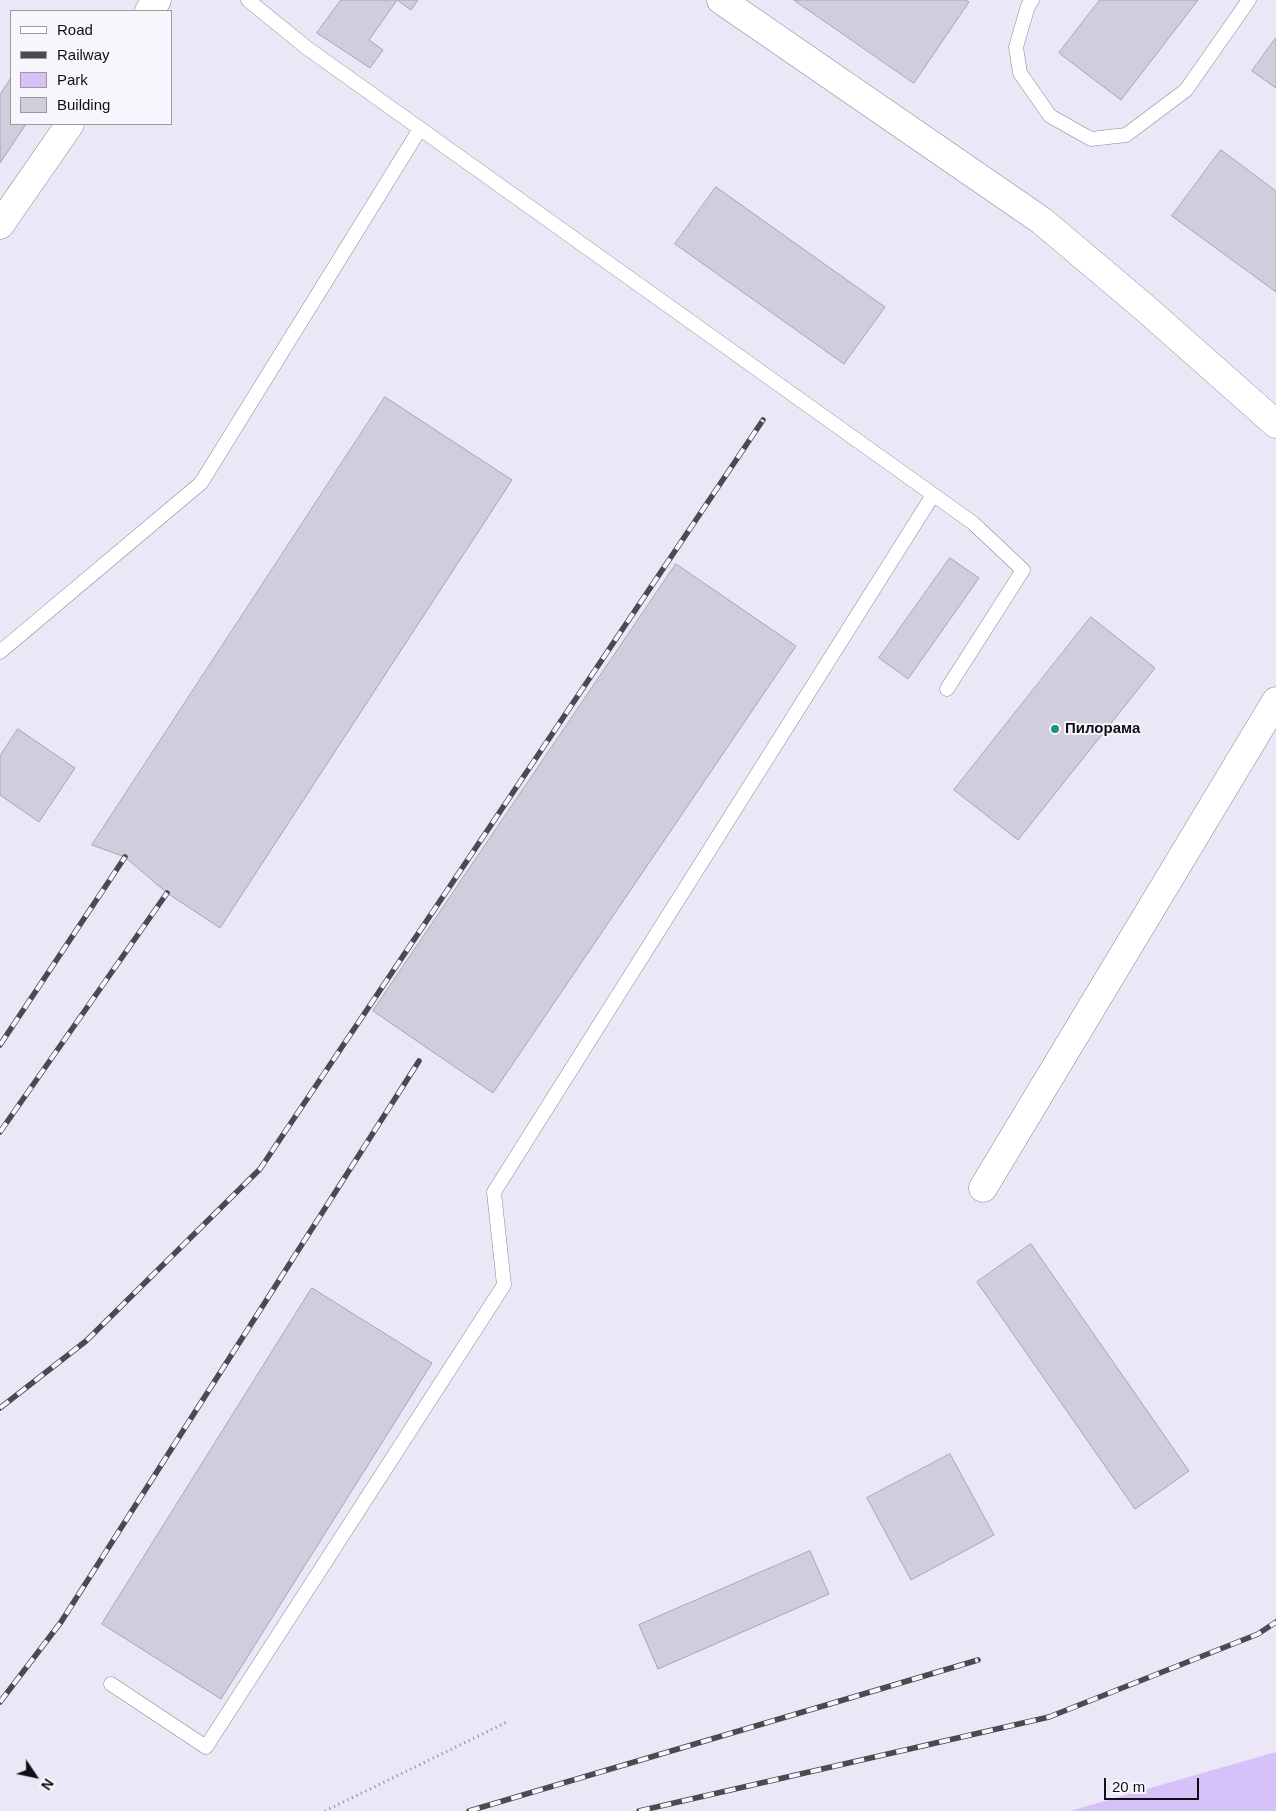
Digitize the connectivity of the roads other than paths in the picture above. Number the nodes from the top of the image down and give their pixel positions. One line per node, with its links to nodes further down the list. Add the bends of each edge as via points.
1 (248, 0): 6 (lane, via 307,48)
2 (721, 0): 8 (street, via 1042,221)
3 (1032, 0): 4 (lane, via 1016,47 1020,73 1050,116 1091,139 1126,135 1186,90)
4 (1249, 0)
5 (69, 125): 7 (street)
6 (420, 129): 9 (lane); 10 (lane, via 201,483)
7 (0, 225)
8 (1276, 424)
9 (933, 495): 11 (lane, via 973,523 1023,570); 14 (lane, via 494,1192 504,1285 206,1748)
10 (0, 652)
11 (947, 689)
12 (1276, 701): 13 (street)
13 (983, 1188)
14 (111, 1684)

